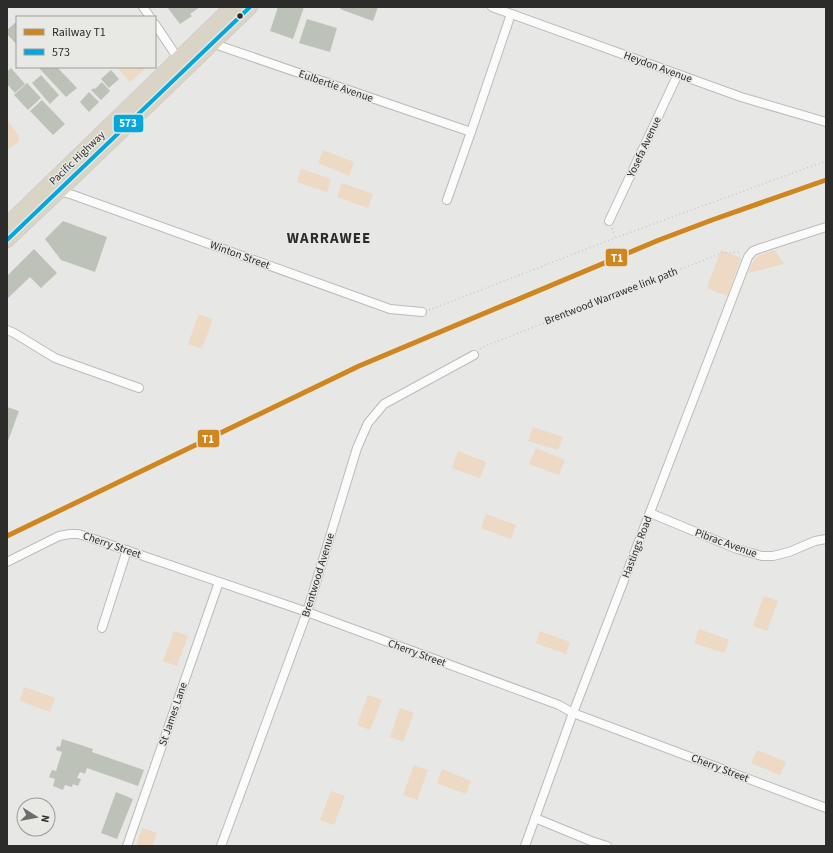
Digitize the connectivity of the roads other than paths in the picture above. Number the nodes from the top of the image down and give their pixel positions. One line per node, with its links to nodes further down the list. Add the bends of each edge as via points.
1 (143, 7): 6 (street)
2 (232, 7): 8 (highway, Pacific Highway)
3 (250, 7): 8 (highway, Pacific Highway)
4 (492, 7): 5 (street, Heydon Avenue)
5 (511, 14): 10 (street, Heydon Avenue); 12 (street)
6 (149, 16)
7 (156, 26): 9 (street)
8 (209, 39): 9 (highway, Pacific Highway); 12 (street, Eulbertie Avenue); 13 (highway, Pacific Highway)
9 (180, 58): 16 (highway, Pacific Highway)
10 (678, 74): 11 (street, Heydon Avenue, via 741,97); 15 (street, Yosefa Avenue)
11 (826, 122)
12 (471, 132): 14 (street)
13 (59, 191): 18 (highway, Pacific Highway); 19 (street, Winton Street, via 390,309)
14 (447, 200)
15 (609, 221)
16 (7, 225)
17 (826, 228): 23 (street, Hastings Road, via 753,251 748,257)
18 (7, 240)
19 (422, 312)
20 (7, 330): 22 (street, via 55,358)
21 (474, 356): 28 (street, Brentwood Avenue, via 384,404 368,423 357,448)
22 (139, 388)
23 (650, 513): 24 (street, Pibrac Avenue, via 737,549 762,556 789,552); 30 (street, Hastings Road)
24 (826, 539)
25 (127, 550): 26 (street, Cherry Street, via 83,535 70,534 59,536); 27 (street, Cherry Street); 29 (street)
26 (7, 562)
27 (219, 582): 28 (street, Cherry Street); 33 (street, St James Lane)
28 (307, 612): 30 (street, Cherry Street, via 559,705); 34 (street, Brentwood Avenue)
29 (102, 628)
30 (573, 713): 31 (street, Cherry Street); 32 (street, Hastings Road)
31 (826, 808)
32 (536, 818): 35 (street, Hastings Road); 36 (street)
33 (127, 846)
34 (220, 846)
35 (525, 846)
36 (607, 846)

